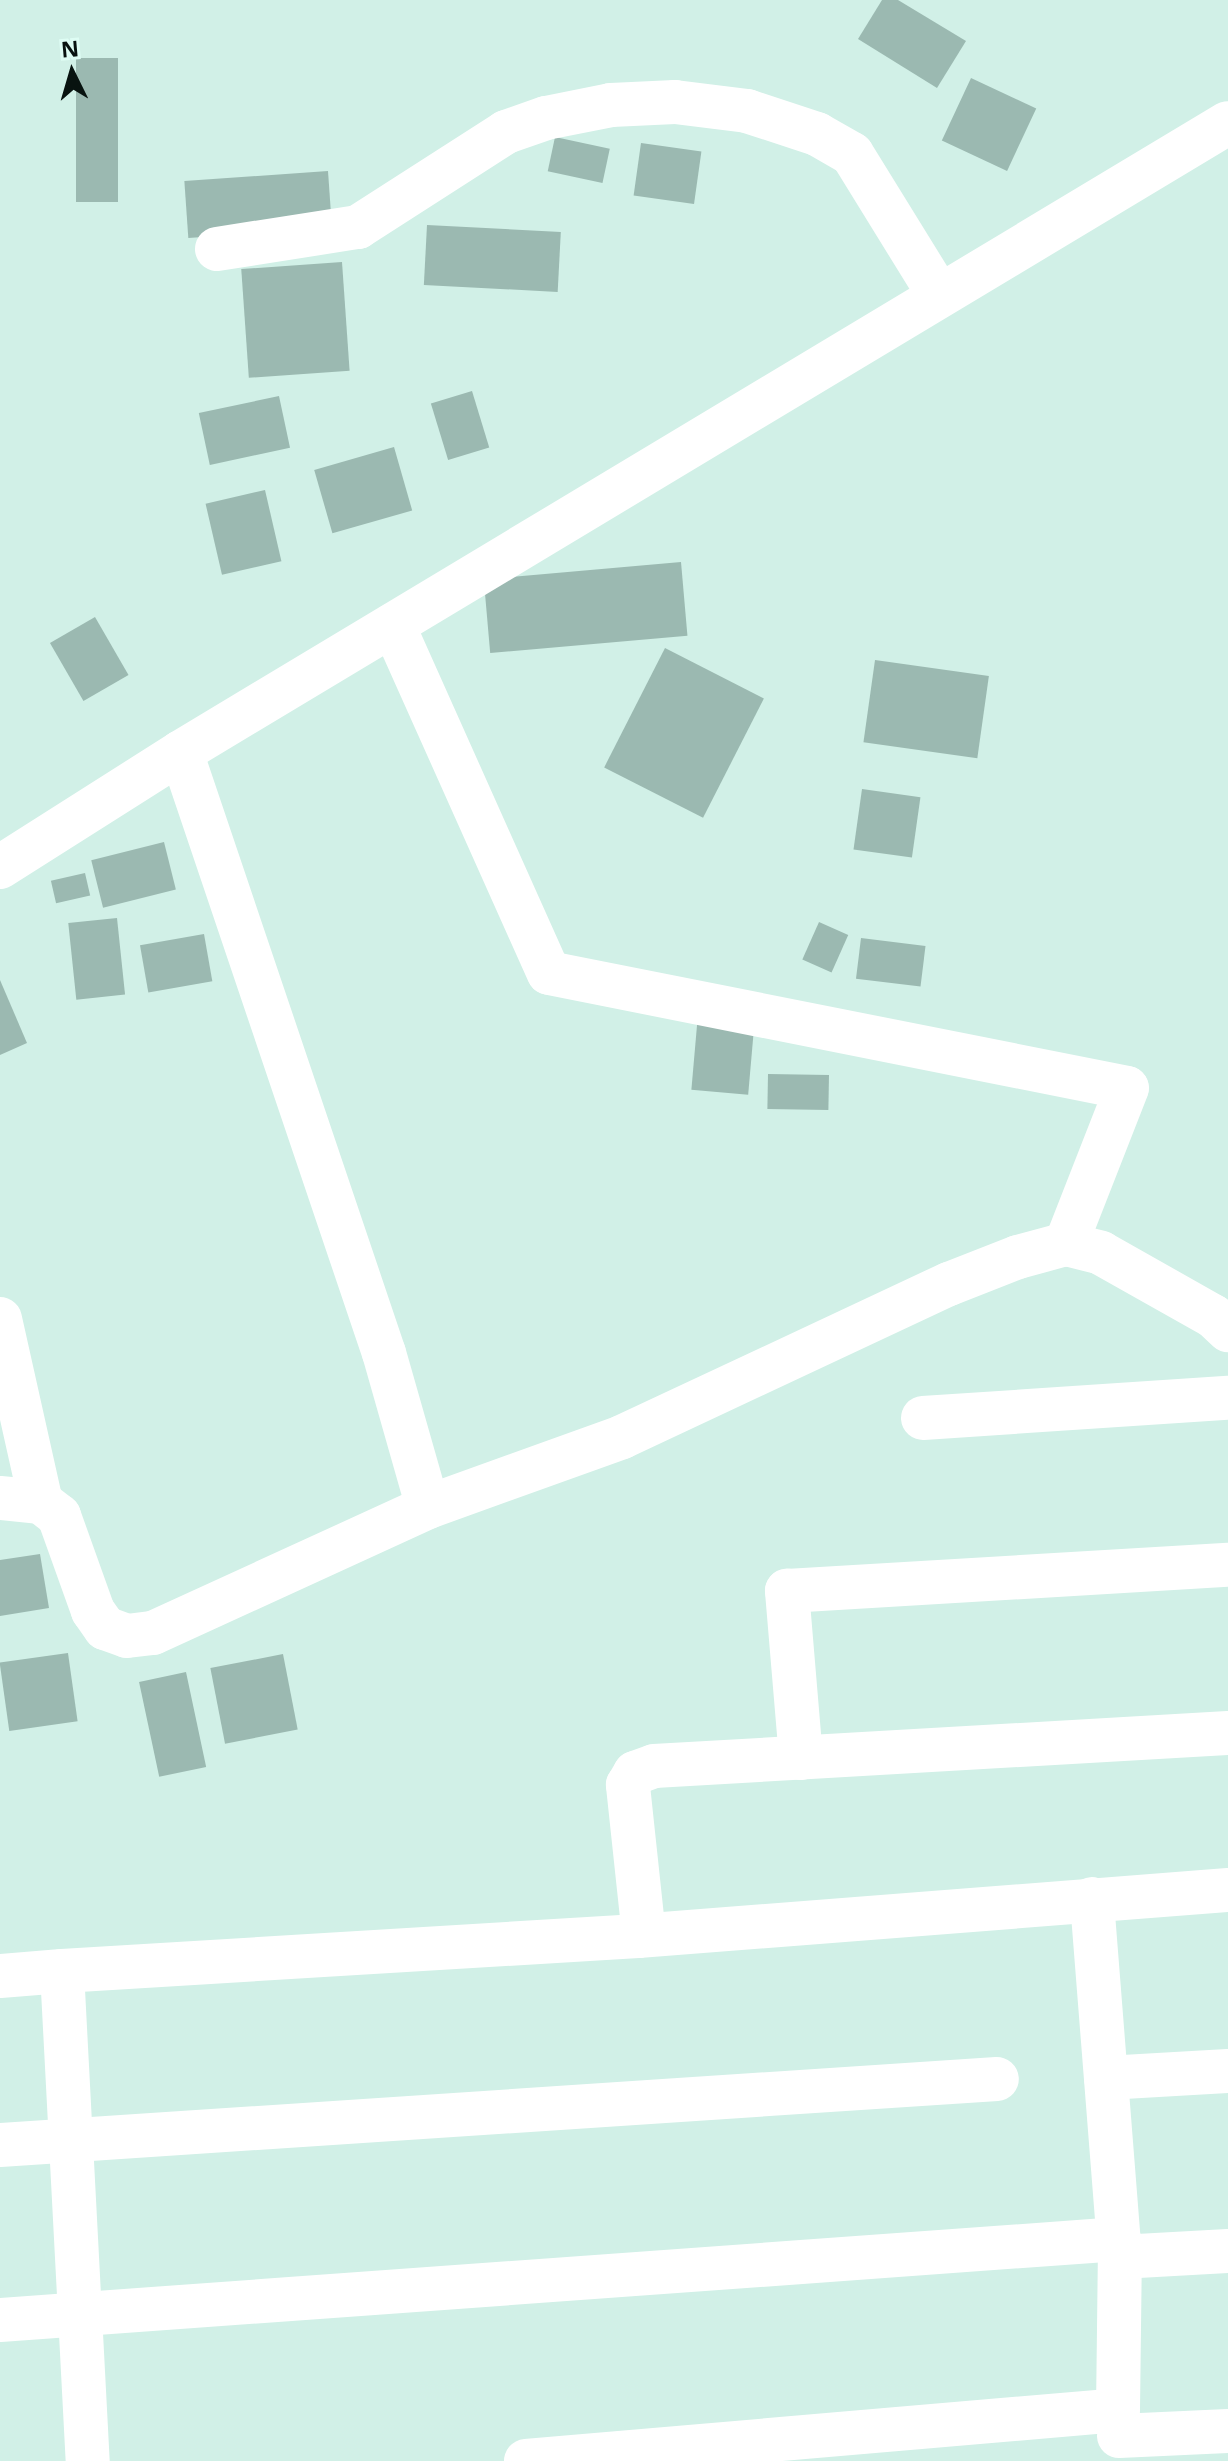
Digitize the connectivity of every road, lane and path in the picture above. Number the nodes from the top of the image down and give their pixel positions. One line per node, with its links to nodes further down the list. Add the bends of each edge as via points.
1 (1228, 123): 3 (street)
2 (217, 249): 3 (street, via 358,227 506,132 546,118 611,105 675,102 747,111 817,134 852,154)
3 (939, 295): 4 (street)
4 (393, 625): 5 (street); 7 (street, via 549,973 1127,1088)
5 (181, 752): 6 (street); 13 (street, via 384,1353)
6 (0, 867)
7 (1066, 1244): 9 (street, via 1101,1253 1213,1316); 13 (street, via 949,1284 622,1437)
8 (0, 1319): 12 (street)
9 (1228, 1330)
10 (1228, 1398): 11 (street)
11 (923, 1418)
12 (20, 1500): 13 (street, via 59,1516 93,1611 105,1628 127,1636 153,1633)
13 (428, 1507)
14 (1228, 1565): 16 (street, via 787,1591)
15 (1228, 1733): 16 (street)
16 (801, 1758): 19 (street, via 654,1766 635,1773 628,1785 642,1917)
17 (1228, 1890): 18 (street)
18 (1092, 1899): 19 (street); 23 (street)
19 (638, 1936): 20 (street)
20 (62, 1971): 21 (street); 25 (street)
21 (0, 1976)
22 (1228, 2071): 23 (street)
23 (1106, 2078): 27 (street)
24 (997, 2079): 25 (street)
25 (67, 2141): 26 (street); 29 (street)
26 (0, 2145)
27 (1120, 2248): 28 (street); 29 (street); 32 (street)
28 (1228, 2251)
29 (79, 2314): 30 (street); 33 (street)
30 (0, 2320)
31 (1228, 2431): 32 (street)
32 (1119, 2436): 34 (street)
33 (88, 2461)
34 (526, 2461)

